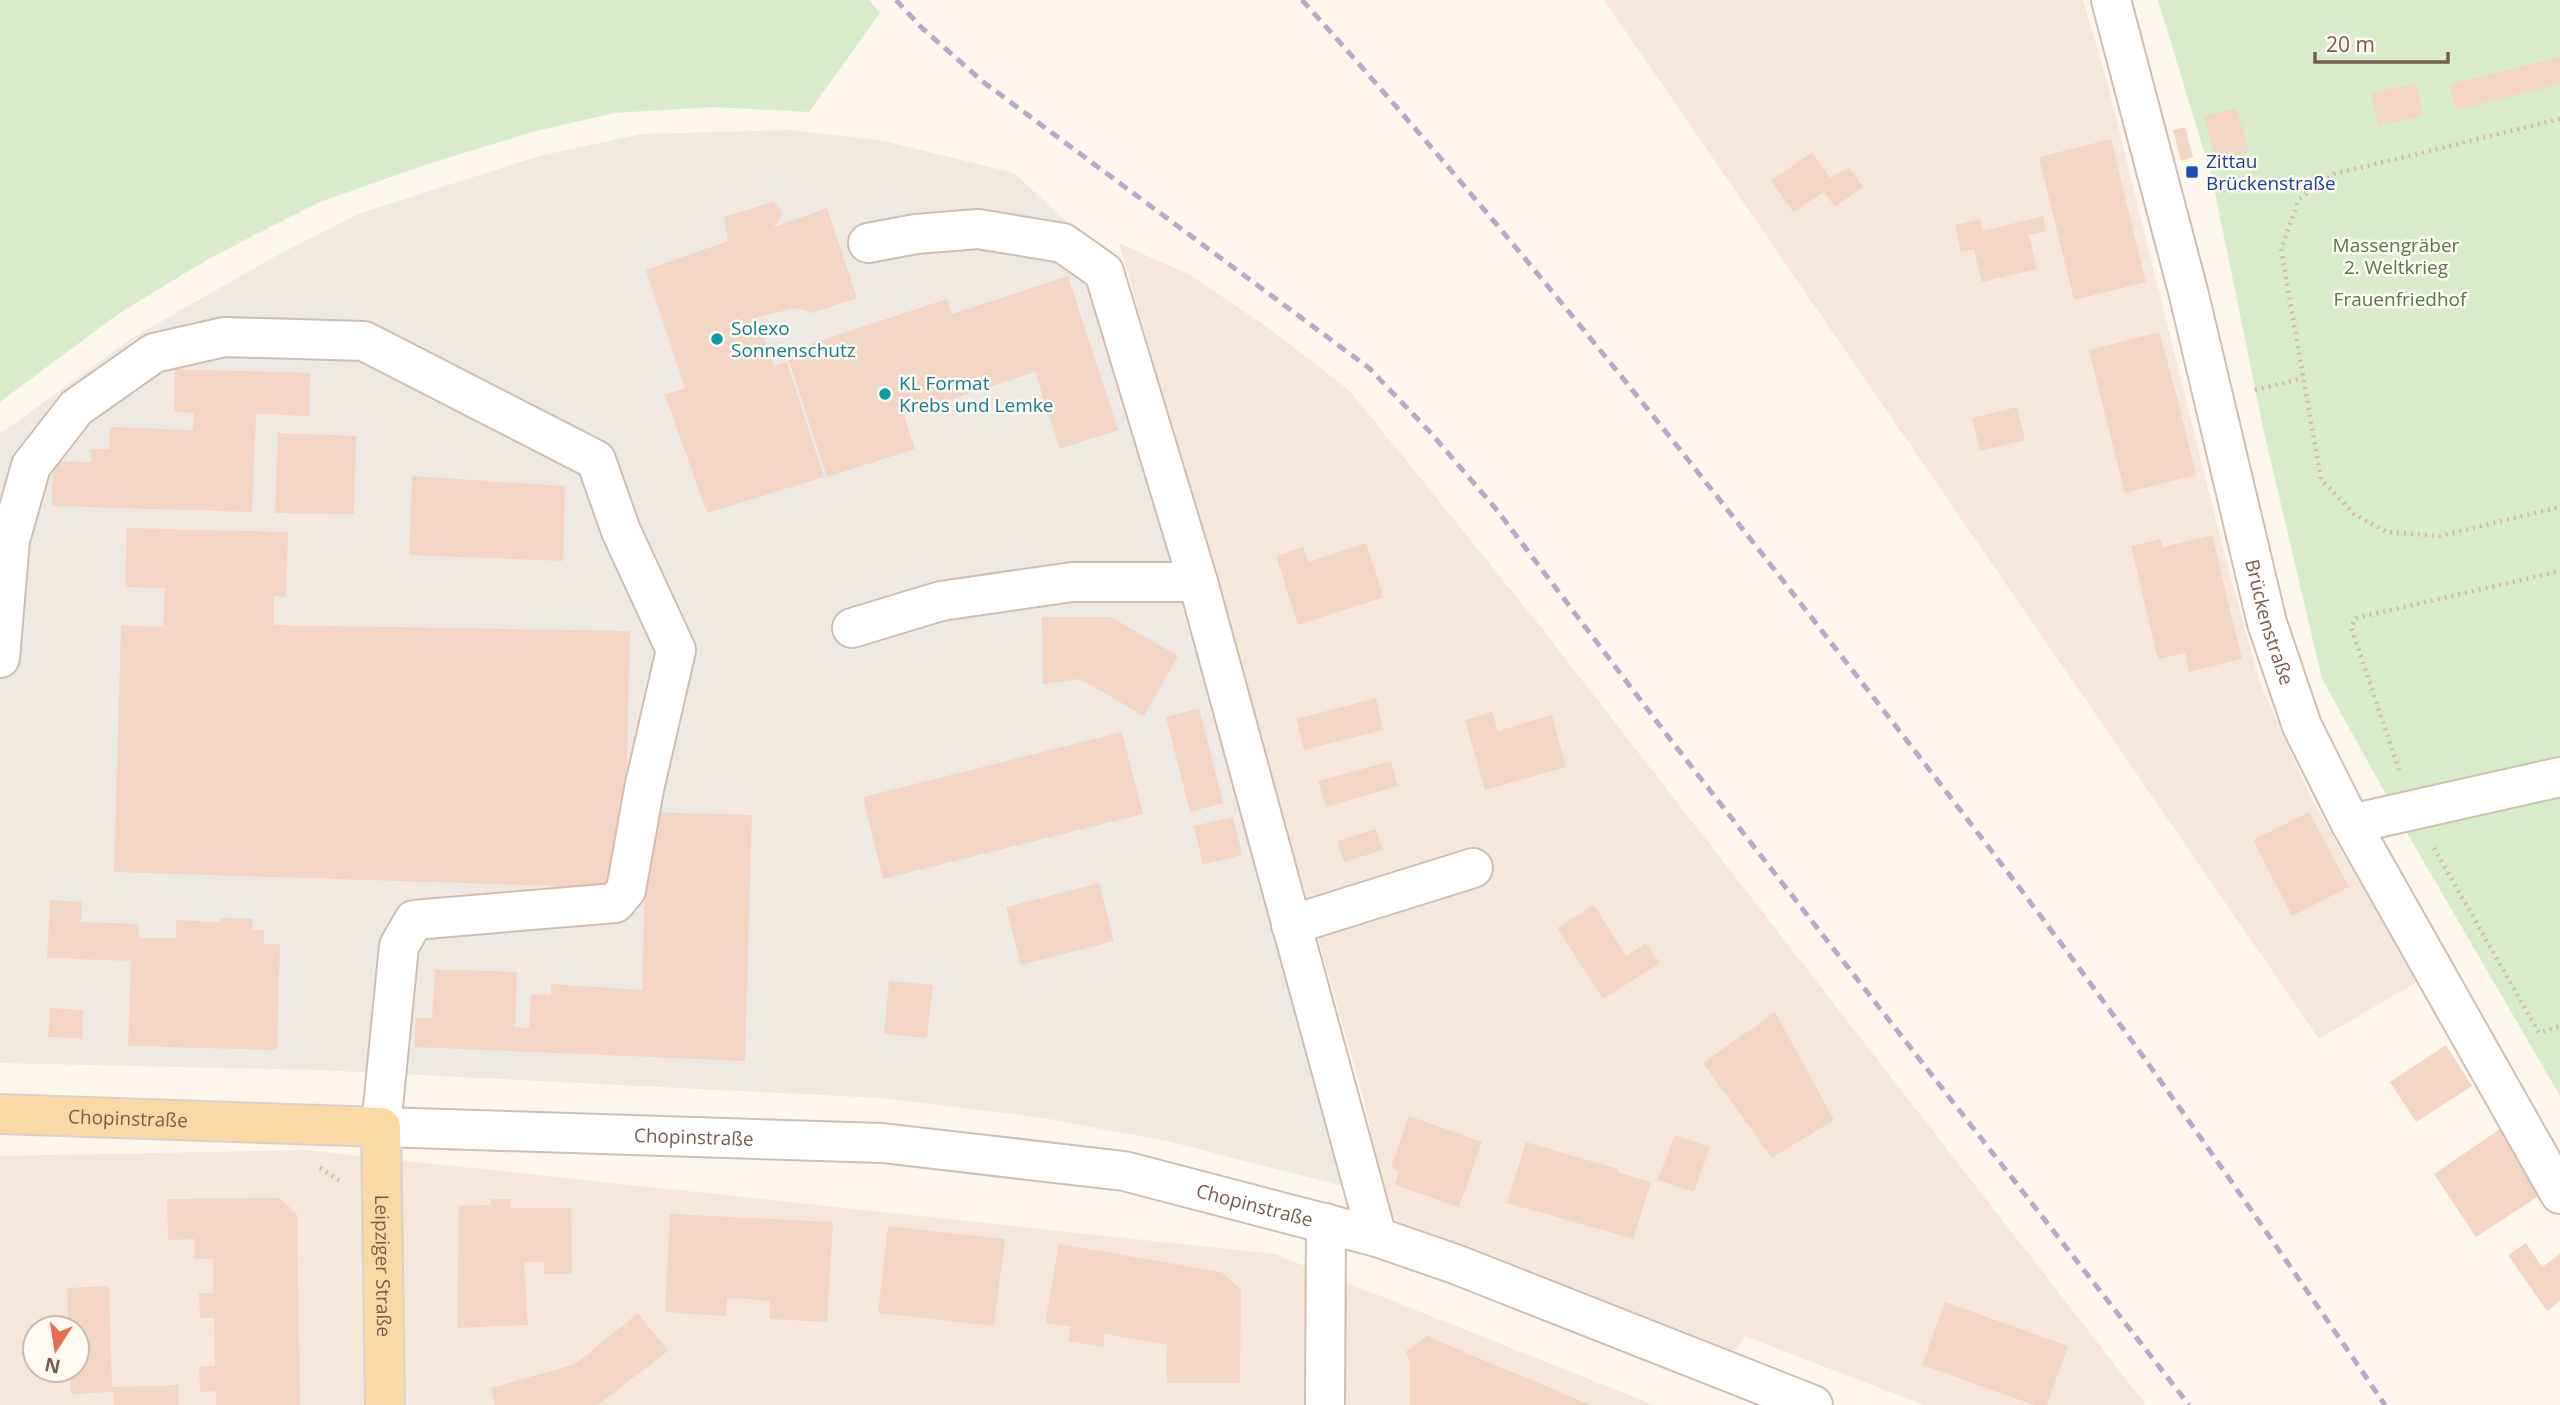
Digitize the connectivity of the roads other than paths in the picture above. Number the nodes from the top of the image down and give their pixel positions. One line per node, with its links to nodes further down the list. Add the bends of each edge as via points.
1 (2111, 0): 7 (street, Brückenstraße, via 2267,624 2302,726)
2 (868, 243): 3 (street, via 916,233 978,229 1063,243 1104,272)
3 (1198, 582): 4 (street, via 1072,582 941,601); 9 (street)
4 (852, 628)
5 (0, 658): 11 (street, via 10,540 31,466 76,408 154,353 224,337 364,341 596,460 621,531 676,650 626,890 615,903 414,920 399,946)
6 (2560, 777): 7 (street)
7 (2351, 824): 12 (street, Brückenstraße)
8 (1473, 868): 9 (street)
9 (1291, 925): 14 (street)
10 (0, 1114): 11 (main road, Chopinstraße)
11 (381, 1127): 13 (street, Chopinstraße, via 882,1143 1125,1171); 15 (main road, Leipziger Straße)
12 (2560, 1194)
13 (1326, 1223): 14 (street, Chopinstraße); 16 (street)
14 (1377, 1237): 17 (street, Chopinstraße)
15 (386, 1405)
16 (1325, 1405)
17 (1813, 1405)

